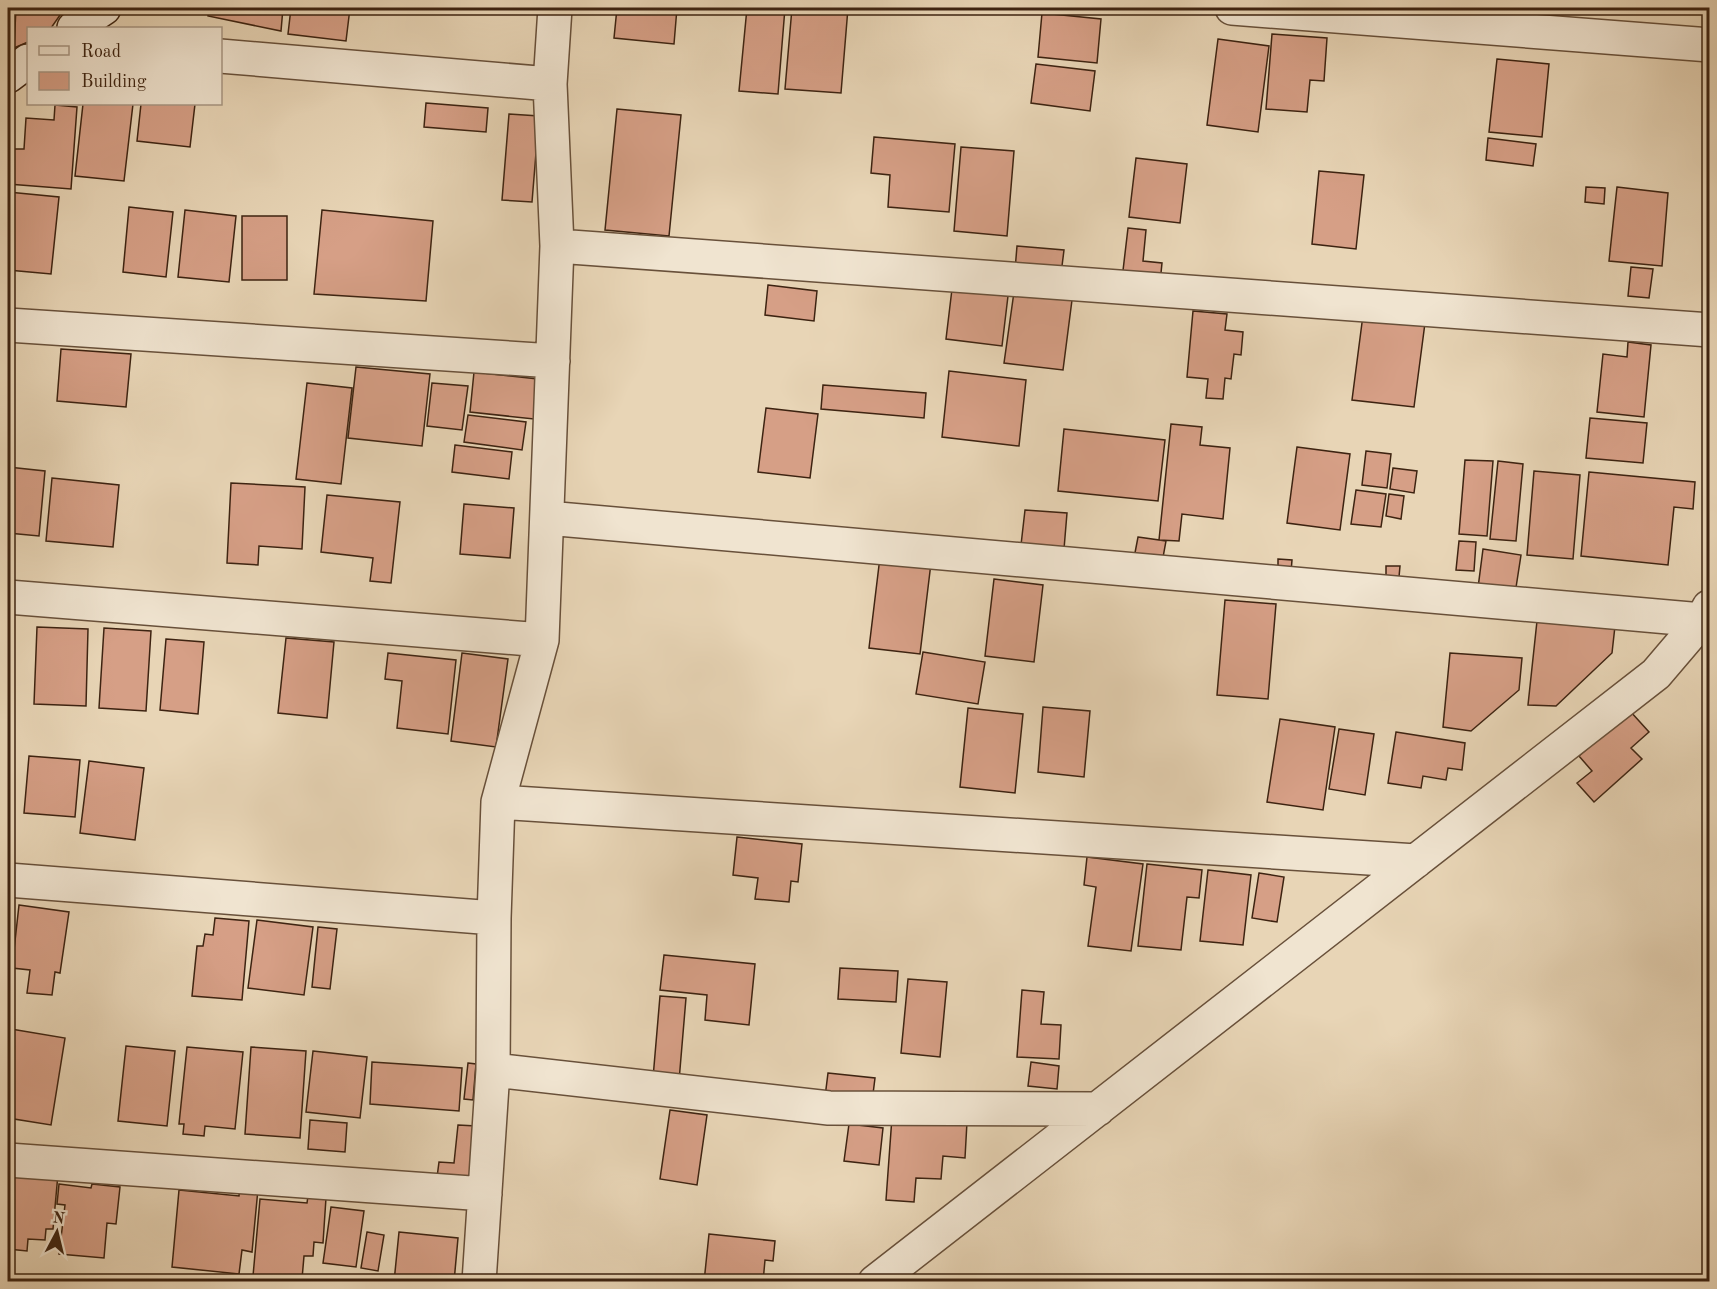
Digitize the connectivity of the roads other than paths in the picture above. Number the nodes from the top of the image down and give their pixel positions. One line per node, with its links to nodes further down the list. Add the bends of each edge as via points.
1 (104, 8): 4 (street)
2 (555, 8): 9 (street)
3 (1232, 8): 5 (street)
4 (76, 27)
5 (1710, 45)
6 (222, 56): 9 (street)
7 (27, 62): 8 (street)
8 (8, 76)
9 (550, 84): 10 (street)
10 (557, 246): 12 (street); 13 (street)
11 (8, 325): 13 (street)
12 (1710, 330)
13 (553, 361): 14 (street)
14 (547, 518): 16 (street); 17 (street)
15 (8, 597): 17 (street)
16 (1706, 613): 19 (street, via 1656,674)
17 (542, 640): 18 (street)
18 (498, 802): 19 (street); 21 (street)
19 (1416, 861): 23 (street)
20 (8, 879): 21 (street)
21 (494, 918): 22 (street)
22 (493, 1070): 23 (street, via 829,1108); 25 (street)
23 (1098, 1108): 27 (street)
24 (8, 1160): 25 (street)
25 (485, 1194): 26 (street)
26 (479, 1281)
27 (875, 1281)

